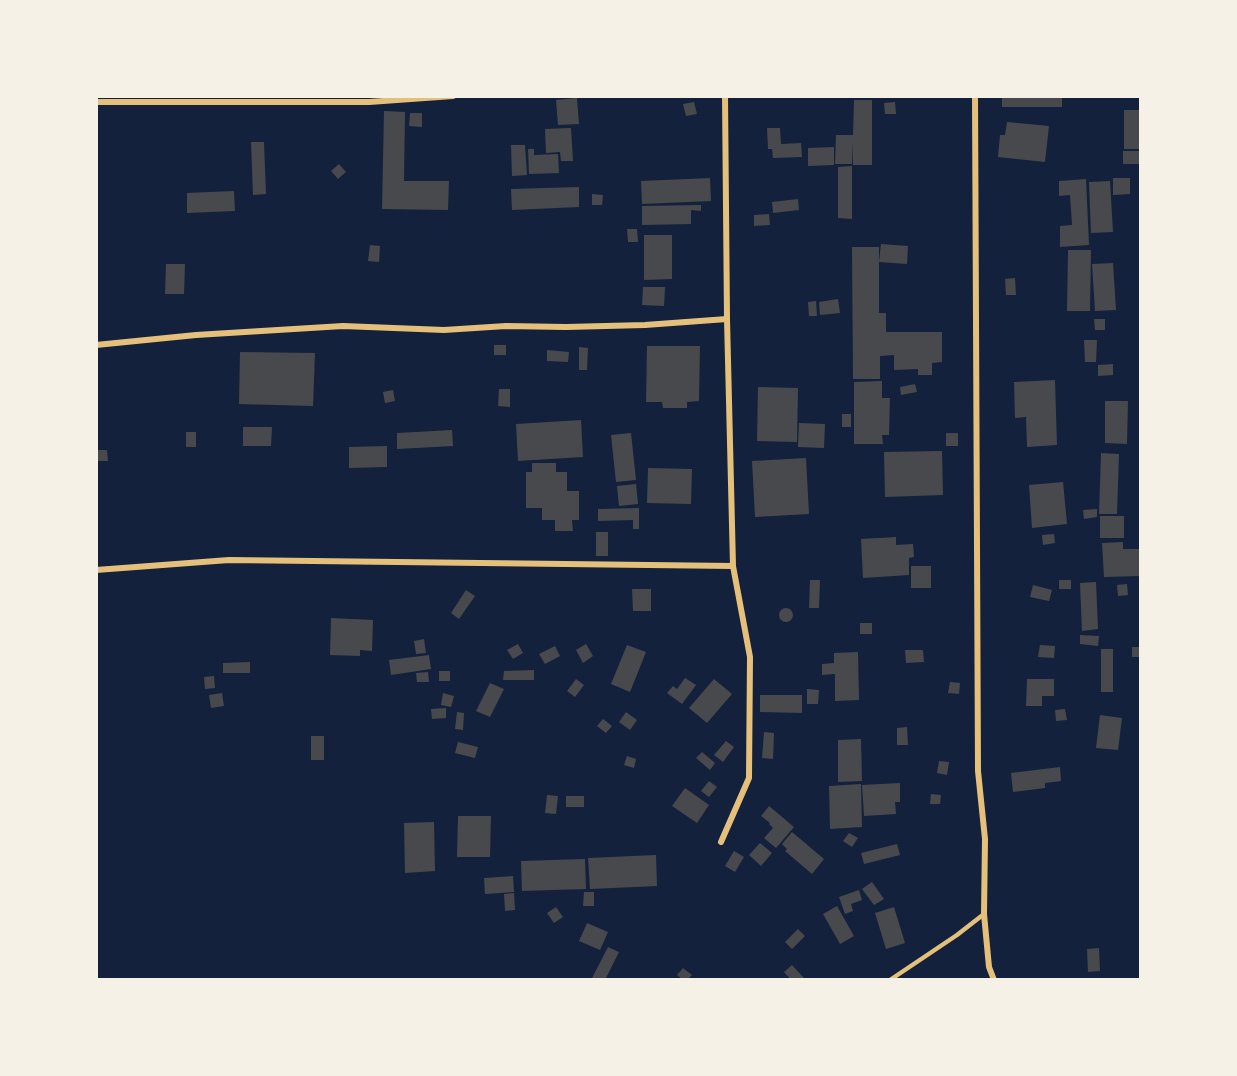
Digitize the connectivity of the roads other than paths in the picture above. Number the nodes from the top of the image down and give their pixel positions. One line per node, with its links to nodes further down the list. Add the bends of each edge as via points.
1 (453, 96): 4 (street, via 369,102)
2 (725, 96): 5 (street)
3 (975, 96): 10 (street, via 978,771 985,839)
4 (96, 102)
5 (727, 319): 6 (street, via 444,330 343,326); 7 (street)
6 (96, 345)
7 (733, 566): 8 (street, via 229,560); 9 (street, via 750,657 749,778)
8 (96, 570)
9 (721, 842)
10 (984, 914): 11 (lane); 12 (street)
11 (890, 980)
12 (994, 980)

